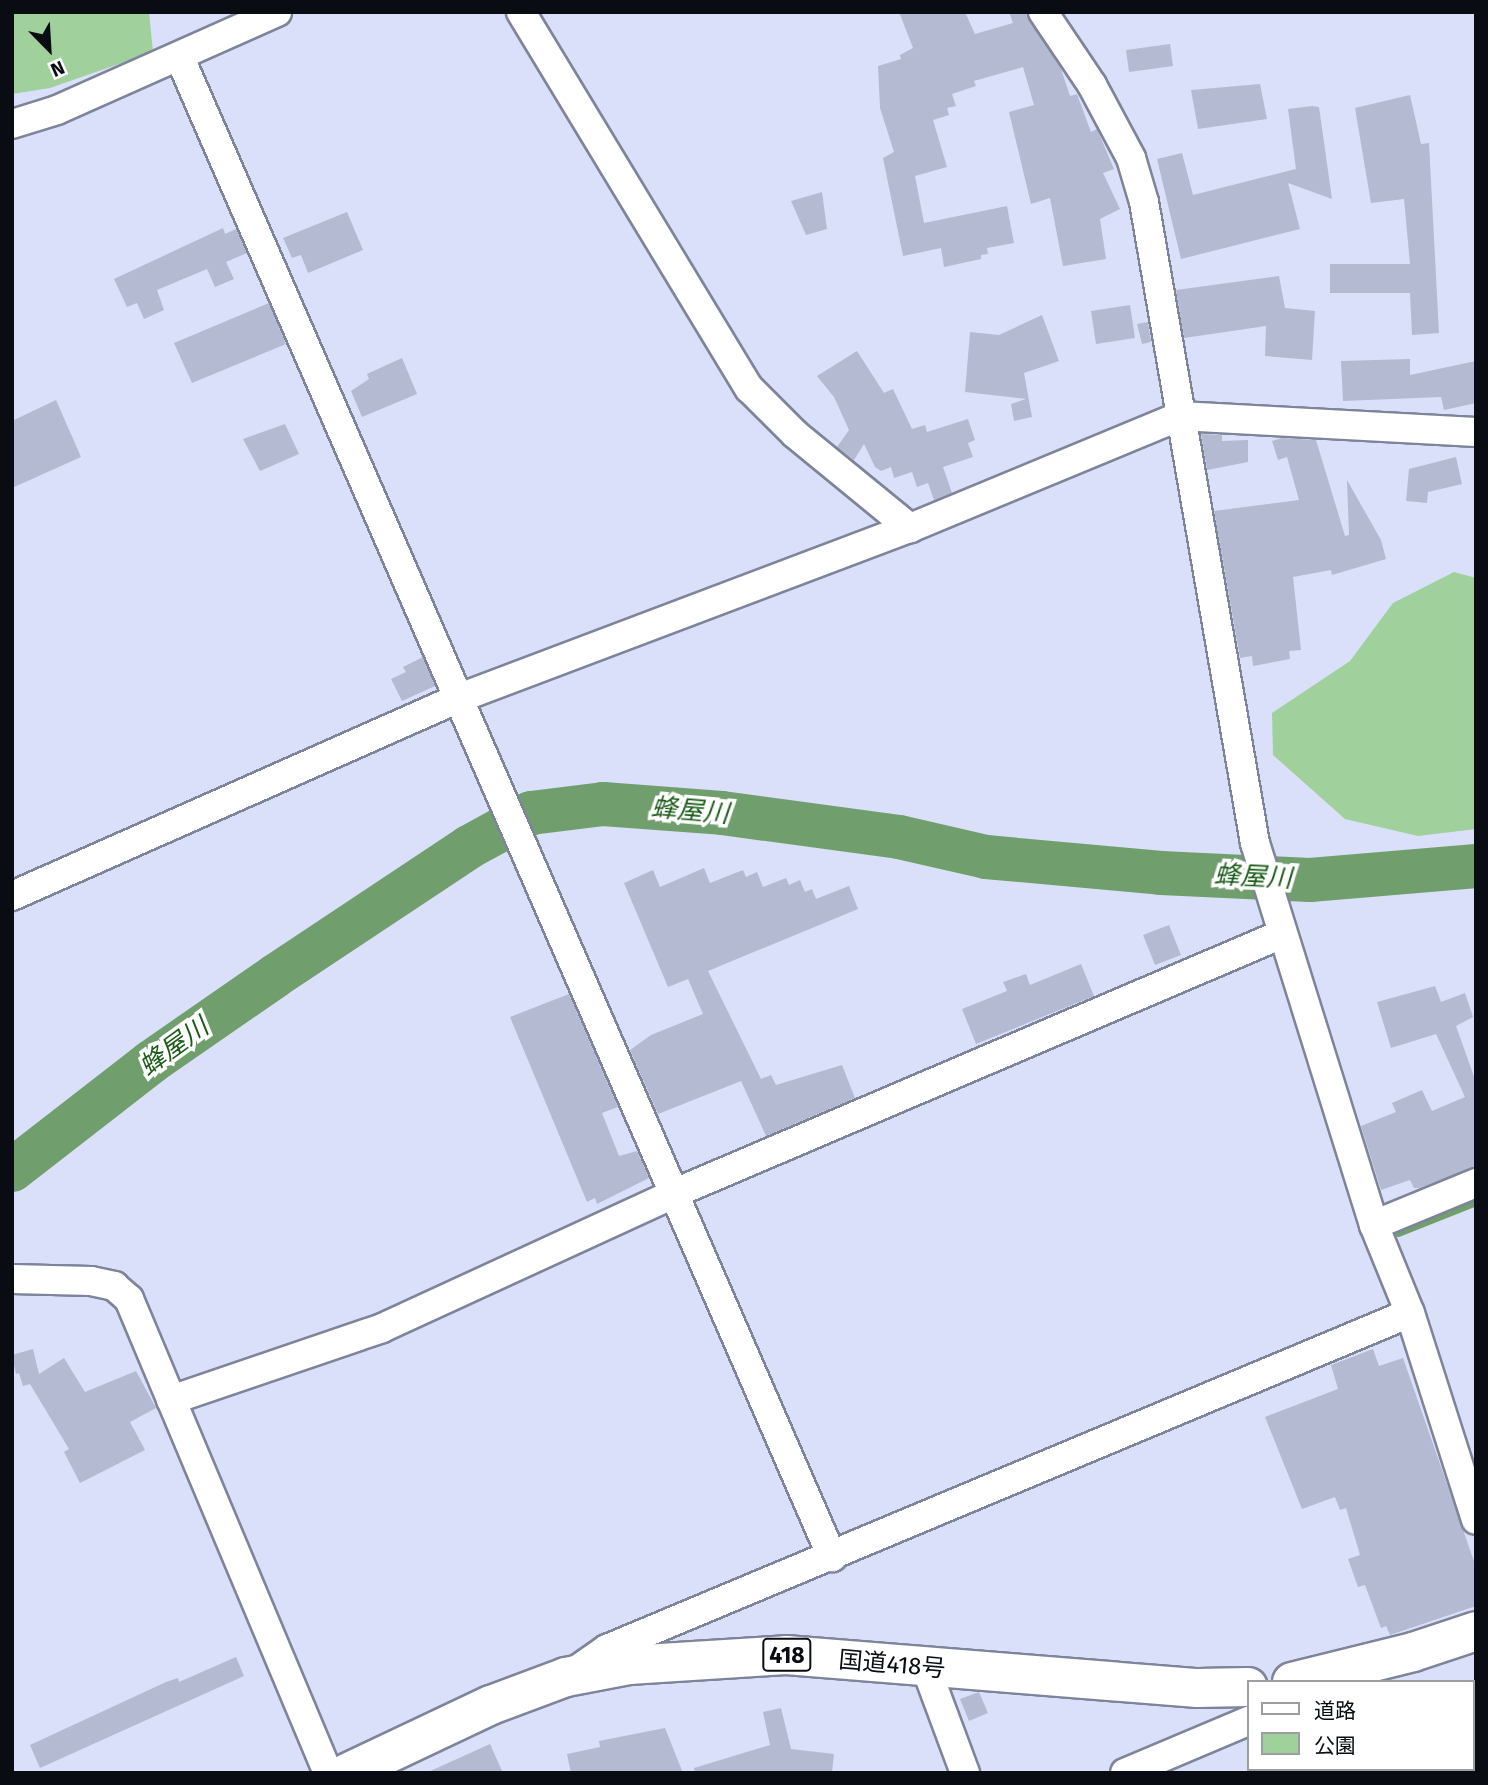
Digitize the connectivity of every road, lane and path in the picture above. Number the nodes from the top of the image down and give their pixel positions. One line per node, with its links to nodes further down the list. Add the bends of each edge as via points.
1 (277, 12): 4 (street)
2 (521, 12): 8 (street, via 749,388 795,434)
3 (1043, 12): 6 (street, via 1092,85 1131,158 1144,202)
4 (180, 58): 5 (street); 9 (street)
5 (12, 124)
6 (1180, 416): 7 (street); 8 (street); 11 (street, via 1255,843)
7 (1476, 432)
8 (910, 528): 9 (street)
9 (457, 699): 10 (street); 13 (street)
10 (12, 896)
11 (1278, 924): 13 (street); 14 (street)
12 (1476, 1183): 14 (street)
13 (675, 1193): 17 (street, via 382,1328); 19 (street)
14 (1374, 1225): 16 (street)
15 (12, 1279): 17 (street, via 114,1286 129,1299)
16 (1410, 1313): 18 (street); 19 (street)
17 (172, 1400): 27 (street)
18 (1476, 1520)
19 (832, 1557): 23 (street, via 607,1649)
20 (1476, 1631): 22 (highway)
21 (926, 1668): 23 (highway, 国道418号 / 418, via 786,1655 709,1657 629,1665); 25 (highway, 国道418号 / 418, via 1198,1688); 29 (street)
22 (1344, 1677): 24 (highway)
23 (566, 1678): 28 (highway, 国道418号 / 418, via 491,1705)
24 (1313, 1680)
25 (1246, 1687)
26 (1246, 1722): 30 (street)
27 (328, 1773)
28 (347, 1773)
29 (965, 1773)
30 (1125, 1773)

